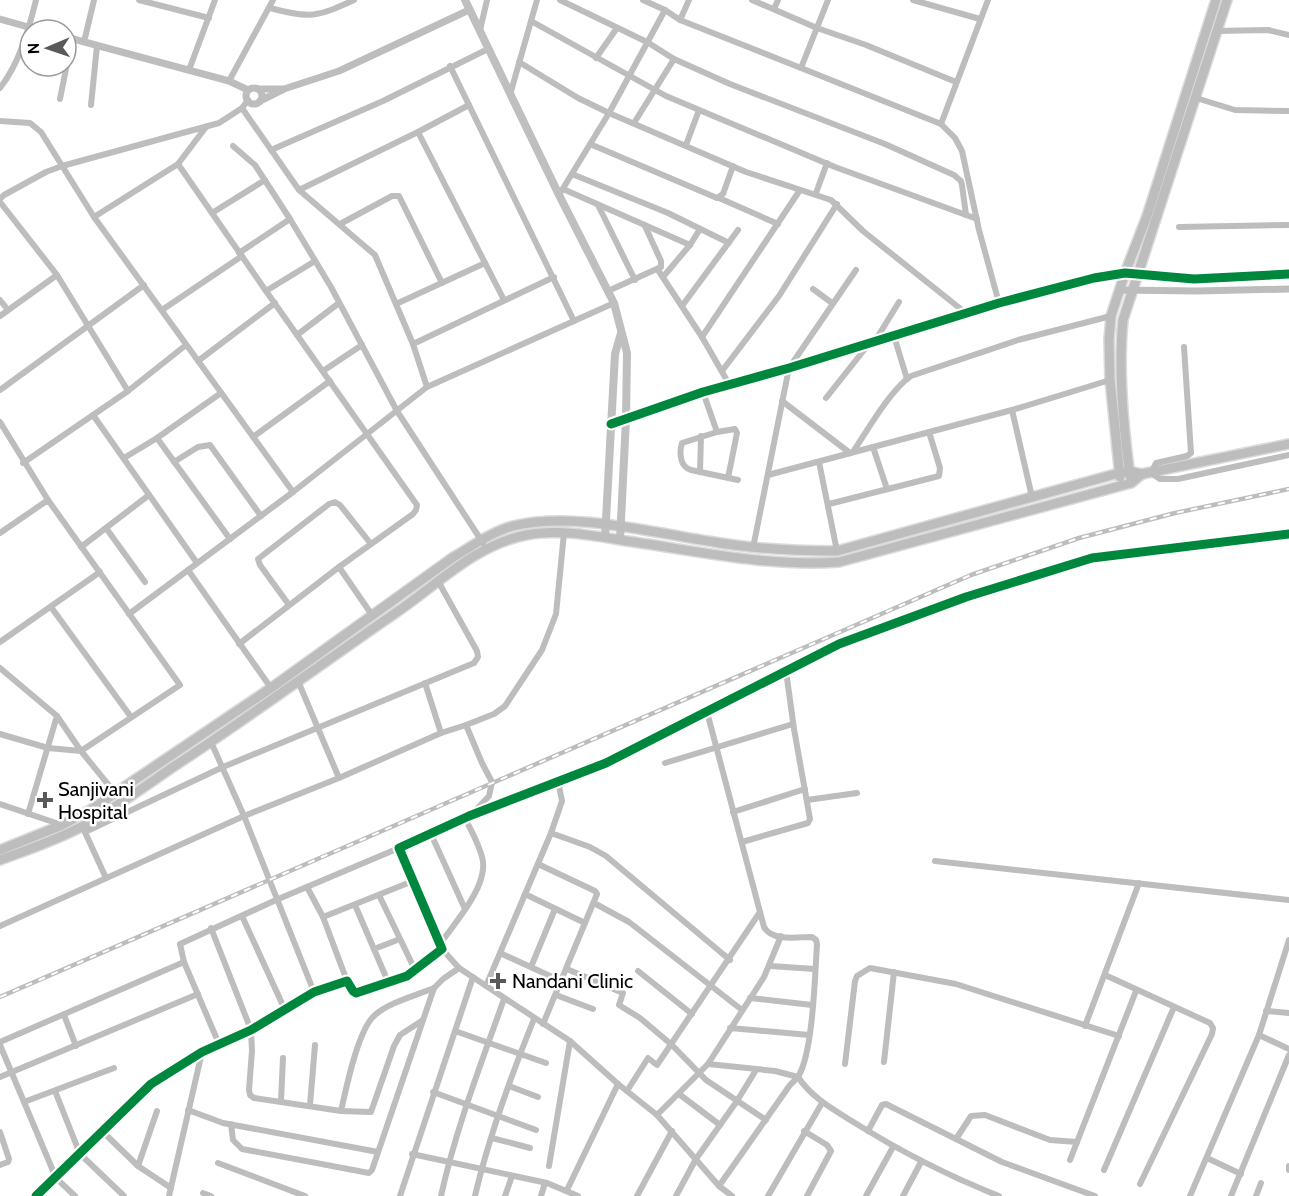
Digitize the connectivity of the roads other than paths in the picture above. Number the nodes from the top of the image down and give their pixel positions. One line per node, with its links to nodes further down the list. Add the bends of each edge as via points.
1 (36, 0): 25 (street)
2 (94, 0): 38 (street)
3 (139, 0): 20 (street)
4 (215, 0): 26 (street)
5 (273, 0): 21 (street)
6 (354, 0): 21 (street, via 313,16)
7 (465, 0): 23 (main road)
8 (487, 0): 34 (street)
9 (537, 0): 30 (street)
10 (560, 0): 32 (street)
11 (643, 0): 24 (street)
12 (689, 0): 29 (street)
13 (752, 0): 22 (street)
14 (778, 0): 22 (street)
15 (828, 0): 33 (street)
16 (913, 0): 28 (street)
17 (988, 0): 28 (street)
18 (1216, 0): 111 (main road)
19 (1227, 0): 35 (main road)
20 (169, 4): 26 (street)
21 (270, 8): 51 (street)
22 (774, 9): 33 (street)
23 (470, 10): 34 (main road); 55 (street, via 339,71)
24 (665, 10): 29 (street); 39 (street)
25 (31, 18)
26 (209, 18): 48 (street)
27 (0, 19): 31 (street)
28 (980, 19): 52 (street)
29 (680, 20): 47 (street)
30 (531, 21): 43 (street); 45 (street)
31 (18, 24)
32 (617, 28): 39 (street); 43 (street)
33 (817, 28): 47 (street); 52 (street)
34 (479, 30): 41 (main road)
35 (1217, 31): 36 (street, via 1268,30); 59 (main road)
36 (1289, 35)
37 (78, 40): 38 (street)
38 (84, 42): 40 (street)
39 (647, 42): 44 (street); 49 (street)
40 (97, 46): 48 (street); 63 (street)
41 (488, 49): 46 (street); 58 (main road)
42 (18, 53): 53 (street)
43 (596, 58): 49 (street)
44 (674, 59): 57 (street); 93 (street, via 954,175 962,184)
45 (519, 62): 58 (street); 68 (street)
46 (450, 66): 64 (street); 77 (street, via 383,101)
47 (801, 68): 71 (street)
48 (189, 70): 51 (street)
49 (629, 76): 57 (street); 68 (street)
50 (63, 78): 60 (street)
51 (229, 81): 56 (street)
52 (956, 82): 71 (street)
53 (0, 88)
54 (258, 89): 55 (street); 56 (street); 62 (street)
55 (284, 89): 62 (street)
56 (248, 90): 61 (street)
57 (654, 90): 66 (street); 70 (street)
58 (510, 95): 86 (main road)
59 (1196, 98): 67 (street, via 1235,110); 113 (main road)
60 (60, 99)
61 (248, 100): 62 (street); 65 (street)
62 (260, 101)
63 (91, 105)
64 (469, 105): 73 (street); 115 (street)
65 (242, 108): 72 (street); 77 (street)
66 (699, 110): 75 (street); 78 (street)
67 (1289, 111)
68 (609, 113): 70 (street); 74 (street)
69 (0, 121): 80 (street, via 35,126)
70 (634, 123): 75 (street)
71 (941, 124): 96 (street, via 962,151)
72 (206, 127): 79 (street); 80 (street)
73 (418, 132): 84 (street); 108 (street)
74 (590, 144): 82 (street); 89 (street)
75 (686, 145): 81 (street)
76 (233, 146): 83 (street)
77 (271, 150): 84 (street)
78 (827, 163): 87 (street); 93 (street)
79 (178, 164): 92 (street); 94 (street)
80 (62, 166): 88 (street); 94 (street)
81 (733, 166): 85 (street); 89 (street)
82 (572, 174): 86 (street); 102 (street)
83 (265, 180): 92 (street); 95 (street)
84 (299, 190): 97 (street)
85 (801, 190): 87 (street); 98 (street)
86 (561, 192): 90 (street); 124 (main road)
87 (816, 193): 91 (street)
88 (1, 197): 112 (street)
89 (719, 198): 98 (street)
90 (597, 204): 100 (street); 117 (street)
91 (837, 204): 138 (street, via 862,231); 155 (street, via 779,296)
92 (212, 213): 106 (street)
93 (966, 215): 96 (street)
94 (94, 217): 119 (street)
95 (290, 219): 106 (street); 107 (street)
96 (977, 219): 133 (street)
97 (340, 224): 118 (street, via 399,195); 134 (street, via 375,255)
98 (778, 224): 146 (street)
99 (1289, 225): 101 (street)
100 (645, 226): 105 (street); 109 (street, via 661,261)
101 (1179, 227)
102 (700, 229): 104 (street); 105 (street)
103 (738, 230): 104 (street)
104 (729, 243): 135 (street)
105 (690, 245): 116 (street)
106 (241, 254): 123 (street); 137 (street)
107 (315, 261): 123 (street); 130 (street)
108 (485, 263): 118 (street); 127 (street)
109 (658, 270): 116 (street); 117 (street)
110 (856, 270): 132 (street)
111 (1125, 273): 113 (street); 122 (main road); 133 (street)
112 (57, 274): 136 (street); 142 (street)
113 (1139, 274): 114 (street, via 1194,279); 125 (main road)
114 (1289, 274)
115 (554, 277): 127 (street); 141 (street)
116 (663, 277): 135 (street)
117 (635, 280): 124 (street)
118 (442, 283): 134 (street)
119 (144, 285): 137 (street); 142 (street)
120 (813, 289): 132 (street)
121 (1289, 289): 125 (street)
122 (1119, 290): 125 (street); 140 (main road)
123 (266, 291): 129 (street)
124 (608, 291): 131 (main road)
125 (1133, 291): 188 (main road, via 1123,320 1120,348)
126 (0, 300): 136 (street)
127 (504, 300): 148 (street)
128 (899, 302): 147 (street)
129 (274, 303): 144 (street); 152 (street)
130 (339, 303): 144 (street); 150 (street)
131 (614, 303): 141 (street); 143 (main road)
132 (832, 303): 153 (street)
133 (999, 303): 138 (street)
134 (396, 304): 148 (street)
135 (682, 306): 146 (street)
136 (8, 310): 139 (street)
137 (162, 310): 149 (street)
138 (967, 314): 145 (street)
139 (0, 316)
140 (1111, 316): 156 (street, via 1010,342); 157 (main road)
141 (574, 321): 160 (street)
142 (88, 326): 161 (street); 162 (street)
143 (622, 333): 170 (main road, via 627,353); 172 (main road, via 615,354)
144 (297, 335): 154 (street)
145 (894, 336): 147 (street); 156 (street)
146 (702, 337): 155 (street)
147 (872, 343): 153 (street); 165 (street)
148 (413, 344): 160 (street)
149 (186, 345): 152 (street); 162 (street)
150 (362, 345): 154 (street); 167 (street)
151 (1184, 347): 189 (street, via 1191,453 1156,463)
152 (198, 361): 164 (street)
153 (789, 368): 159 (street); 166 (street)
154 (323, 371): 158 (street)
155 (722, 371): 159 (street)
156 (908, 379): 181 (street)
157 (1110, 380): 168 (street); 188 (main road)
158 (330, 381): 175 (street); 177 (street)
159 (729, 384): 163 (street)
160 (428, 387): 167 (street)
161 (0, 390)
162 (128, 391): 169 (street)
163 (703, 392): 170 (street); 173 (street)
164 (221, 393): 177 (street); 178 (street)
165 (826, 398)
166 (782, 401): 181 (street); 190 (street)
167 (400, 409): 175 (street); 212 (street)
168 (1012, 410): 174 (street); 198 (street)
169 (93, 415): 183 (street); 186 (street)
170 (626, 419): 172 (street); 203 (main road)
171 (0, 422): 186 (street)
172 (612, 423): 202 (main road)
173 (717, 432): 176 (street); 191 (street, via 734,428 737,431)
174 (929, 432): 180 (street); 195 (street, via 940,474)
175 (369, 435): 196 (street); 211 (street, via 417,505 413,514)
176 (701, 436): 187 (street); 187 (street, via 684,441 681,448 684,467)
177 (253, 437): 196 (street)
178 (157, 438): 183 (street); 184 (street)
179 (1289, 444): 189 (main road)
180 (873, 447): 181 (street); 195 (street)
181 (852, 453): 185 (street)
182 (1289, 455): 189 (street, via 1178,479)
183 (124, 458): 197 (street)
184 (174, 462): 201 (street, via 198,447 210,445); 209 (street)
185 (819, 462): 190 (street); 200 (street)
186 (23, 463): 199 (street)
187 (700, 472): 191 (street)
188 (1124, 472): 189 (main road); 193 (main road); 194 (main road); 198 (main road)
189 (1147, 474): 193 (main road)
190 (768, 475): 214 (street)
191 (728, 478): 192 (street)
192 (738, 480)
193 (1131, 483): 194 (main road)
194 (1121, 485): 210 (main road, via 839,562 792,564 750,560)
195 (887, 489): 200 (street)
196 (293, 492): 201 (street)
197 (149, 495): 204 (street); 216 (street)
198 (1032, 497): 215 (main road)
199 (48, 500): 205 (street); 213 (street)
200 (829, 504): 215 (street)
201 (261, 516): 209 (street)
202 (606, 525): 203 (main road); 208 (main road); 212 (main road, via 526,524 511,527)
203 (621, 527): 210 (main road); 214 (main road)
204 (106, 528): 213 (street); 221 (street)
205 (0, 532)
206 (564, 533): 208 (main road); 212 (main road, via 528,535); 237 (street, via 556,614 542,650 506,706)
207 (1289, 534): 229 (street, via 1092,558 966,597 871,632)
208 (605, 538): 210 (main road)
209 (230, 539): 216 (street)
210 (620, 540)
211 (371, 544): 217 (street); 222 (street, via 338,503 332,502 321,510 258,559)
212 (484, 545): 220 (main road); 225 (main road, via 438,567)
213 (81, 547): 219 (street)
214 (753, 548): 215 (main road)
215 (837, 551)
216 (197, 563): 218 (street)
217 (339, 567): 222 (street); 225 (street)
218 (188, 570): 224 (street); 227 (street)
219 (100, 573): 223 (street); 224 (street)
220 (438, 581): 230 (main road); 231 (street, via 478,657 474,663)
221 (145, 582)
222 (289, 605): 227 (street)
223 (51, 606): 226 (street); 235 (street)
224 (129, 614): 235 (street, via 180,685)
225 (372, 615): 232 (main road)
226 (0, 642)
227 (239, 644): 232 (street)
228 (0, 668): 234 (street)
229 (786, 671): 233 (street); 236 (street)
230 (298, 681): 238 (street); 241 (main road)
231 (424, 683): 238 (street); 239 (street)
232 (271, 688): 250 (main road)
233 (707, 712): 243 (street); 248 (street, via 606,763)
234 (57, 716): 242 (street); 244 (street)
235 (131, 717): 244 (street)
236 (793, 724): 243 (street); 249 (street)
237 (466, 725): 239 (street); 257 (street, via 492,782 489,796)
238 (318, 726): 246 (street); 247 (street)
239 (441, 733): 247 (street)
240 (0, 734): 242 (street)
241 (211, 742): 246 (street); 259 (main road)
242 (48, 748): 244 (street); 255 (street)
243 (716, 749): 245 (street); 254 (street)
244 (81, 751): 250 (street)
245 (664, 763)
246 (223, 767): 256 (street); 259 (street)
247 (339, 778): 256 (street)
248 (558, 781): 257 (street); 260 (street, via 562,797)
249 (805, 789): 252 (street); 254 (street)
250 (115, 793): 258 (main road)
251 (857, 793): 252 (street)
252 (807, 800): 262 (street, via 808,823)
253 (0, 804): 255 (street)
254 (733, 812): 262 (street)
255 (28, 814): 258 (street)
256 (244, 816): 268 (street); 274 (street)
257 (467, 817): 261 (street); 278 (street, via 483,860 483,872)
258 (62, 825): 264 (main road)
259 (84, 829): 265 (main road); 268 (street)
260 (551, 833): 267 (street); 292 (street, via 606,856)
261 (431, 834): 263 (street); 278 (street)
262 (742, 842): 280 (street)
263 (399, 848): 269 (street); 271 (street)
264 (0, 850)
265 (0, 861)
266 (935, 861): 270 (street)
267 (538, 864): 272 (street); 276 (street, via 596,891)
268 (106, 878): 284 (street)
269 (414, 881): 273 (street); 289 (street)
270 (1139, 883): 275 (street); 302 (street)
271 (308, 887): 274 (street); 282 (street)
272 (525, 894): 279 (street); 291 (street)
273 (380, 895): 277 (street); 287 (street)
274 (276, 900): 281 (street); 311 (street)
275 (1289, 900)
276 (594, 903): 283 (street); 308 (street, via 630,922)
277 (355, 904): 282 (street); 290 (street)
278 (465, 909): 289 (street)
279 (555, 909): 283 (street); 296 (street)
280 (760, 912): 286 (street, via 767,932); 292 (street)
281 (242, 916): 285 (street); 319 (street)
282 (323, 917): 304 (street)
283 (585, 923): 297 (street)
284 (0, 926)
285 (211, 928): 293 (street, via 180,944); 331 (street)
286 (781, 936): 295 (street); 298 (street, via 816,939)
287 (400, 939): 290 (street); 299 (street)
288 (1289, 940): 321 (street)
289 (442, 948): 294 (street); 299 (street)
290 (374, 949): 306 (street)
291 (500, 953): 296 (street); 307 (street)
292 (730, 960): 308 (street)
293 (184, 962): 312 (street); 324 (street)
294 (457, 966): 303 (street); 309 (street)
295 (770, 966): 298 (street); 314 (street)
296 (531, 967): 305 (street)
297 (567, 969): 305 (street); 340 (street, via 623,993 619,1005)
298 (815, 969): 316 (street)
299 (415, 970): 306 (street)
300 (638, 970): 323 (street)
301 (894, 972): 328 (street, via 956,984); 347 (street); 350 (street, via 870,968 857,976)
302 (1105, 975): 310 (street); 328 (street)
303 (473, 977): 307 (street); 330 (street)
304 (347, 981): 306 (street, via 356,993); 311 (street)
305 (561, 981): 313 (street)
306 (389, 984)
307 (486, 986): 315 (street)
308 (711, 986): 320 (street); 323 (street)
309 (434, 988): 326 (street); 371 (street, via 371,1019 353,1061)
310 (1136, 991): 317 (street); 334 (street)
311 (314, 992): 319 (street)
312 (198, 994): 337 (street); 341 (street)
313 (556, 995): 318 (street); 327 (street)
314 (750, 998): 316 (street); 320 (street)
315 (504, 999): 325 (street); 338 (street)
316 (812, 1005): 332 (street)
317 (1174, 1007): 403 (street); 410 (street, via 1210,1023 1212,1034)
318 (592, 1009)
319 (285, 1010): 331 (street)
320 (741, 1010): 329 (street)
321 (1266, 1011): 322 (street); 333 (street)
322 (1289, 1012)
323 (692, 1014): 340 (street)
324 (64, 1015): 336 (street); 341 (street)
325 (534, 1019): 327 (street); 344 (street)
326 (423, 1020): 371 (street, via 400,1035 373,1111); 389 (street)
327 (543, 1024): 335 (street)
328 (1085, 1026): 334 (street)
329 (730, 1028): 332 (street); 349 (street)
330 (455, 1031): 338 (street); 361 (street)
331 (251, 1034): 337 (street); 364 (street, via 250,1095)
332 (809, 1035): 356 (street)
333 (1259, 1035): 342 (street); 392 (street)
334 (1119, 1036): 386 (street)
335 (570, 1041): 357 (street); 401 (street)
336 (0, 1044): 353 (street)
337 (219, 1044): 343 (street)
338 (489, 1044): 344 (street); 369 (street)
339 (315, 1045): 368 (street)
340 (672, 1045): 354 (street); 360 (street, via 657,1065 648,1058)
341 (76, 1046): 353 (street)
342 (1289, 1049)
343 (202, 1052): 370 (street); 379 (street, via 151,1084)
344 (520, 1055): 348 (street); 358 (street)
345 (1289, 1055): 405 (street)
346 (283, 1058): 364 (street)
347 (884, 1062)
348 (546, 1063)
349 (708, 1064): 352 (street); 354 (street)
350 (845, 1064)
351 (114, 1068): 359 (street)
352 (756, 1070): 356 (street); 365 (street)
353 (11, 1072): 355 (street); 366 (street)
354 (700, 1073): 362 (street); 365 (street)
355 (0, 1077)
356 (798, 1077): 367 (street); 375 (street)
357 (618, 1084): 360 (street); 413 (street)
358 (509, 1086): 363 (street); 374 (street)
359 (55, 1091): 366 (street); 390 (street)
360 (627, 1091): 373 (street)
361 (433, 1092): 369 (street); 391 (street)
362 (679, 1094): 373 (street); 377 (street)
363 (538, 1097)
364 (281, 1101): 368 (street)
365 (737, 1101): 375 (street); 377 (street)
366 (24, 1102): 407 (street)
367 (822, 1102): 381 (street); 382 (street)
368 (310, 1105): 371 (street)
369 (466, 1105): 374 (street); 396 (street)
370 (188, 1110): 376 (street); 412 (street)
371 (341, 1110)
372 (157, 1111): 399 (street)
373 (657, 1115): 380 (street)
374 (499, 1117): 378 (street); 384 (street)
375 (766, 1120): 411 (street)
376 (231, 1124): 389 (street); 389 (street, via 233,1140 242,1149 364,1173 372,1170)
377 (720, 1125): 393 (street)
378 (536, 1130)
379 (102, 1131): 390 (street); 399 (street)
380 (672, 1131): 393 (street); 429 (street)
381 (804, 1131): 431 (street); 432 (street, via 831,1151)
382 (868, 1131): 385 (street, via 886,1104); 387 (street)
383 (0, 1132): 398 (street, via 9,1159)
384 (492, 1138): 388 (street); 402 (street)
385 (956, 1139): 386 (street, via 971,1116 985,1115 1050,1140); 436 (street, via 1002,1162)
386 (1077, 1142): 394 (street)
387 (893, 1147): 397 (street); 433 (street)
388 (530, 1148)
389 (378, 1152)
390 (80, 1154): 407 (street); 419 (street)
391 (412, 1154): 396 (street); 423 (street)
392 (1207, 1158): 405 (street); 437 (street)
393 (696, 1159): 411 (street); 430 (street)
394 (1070, 1160)
395 (218, 1162): 422 (street)
396 (448, 1162): 402 (street); 424 (street)
397 (921, 1162): 415 (street); 435 (street)
398 (0, 1165)
399 (138, 1166): 412 (street)
400 (1289, 1166): 404 (street)
401 (549, 1167)
402 (481, 1169): 406 (street); 425 (street)
403 (1104, 1170)
404 (1289, 1170)
405 (1240, 1174): 438 (street)
406 (512, 1176): 408 (street); 426 (street)
407 (56, 1178): 416 (street); 418 (street)
408 (545, 1183): 413 (street); 427 (street)
409 (1262, 1183): 439 (street)
410 (1140, 1184)
411 (720, 1186): 417 (street)
412 (171, 1188): 420 (street)
413 (567, 1190): 428 (street)
414 (203, 1193): 421 (street)
415 (904, 1194): 434 (street)
416 (73, 1195)
417 (730, 1195)
418 (37, 1196)
419 (124, 1196)
420 (169, 1196)
421 (211, 1196)
422 (302, 1196)
423 (400, 1196)
424 (441, 1196)
425 (475, 1196)
426 (505, 1196)
427 (541, 1196)
428 (578, 1196)
429 (637, 1196)
430 (676, 1196)
431 (768, 1196)
432 (807, 1196)
433 (866, 1196)
434 (912, 1196)
435 (999, 1196)
436 (1095, 1196)
437 (1190, 1196)
438 (1231, 1196)
439 (1256, 1196)

